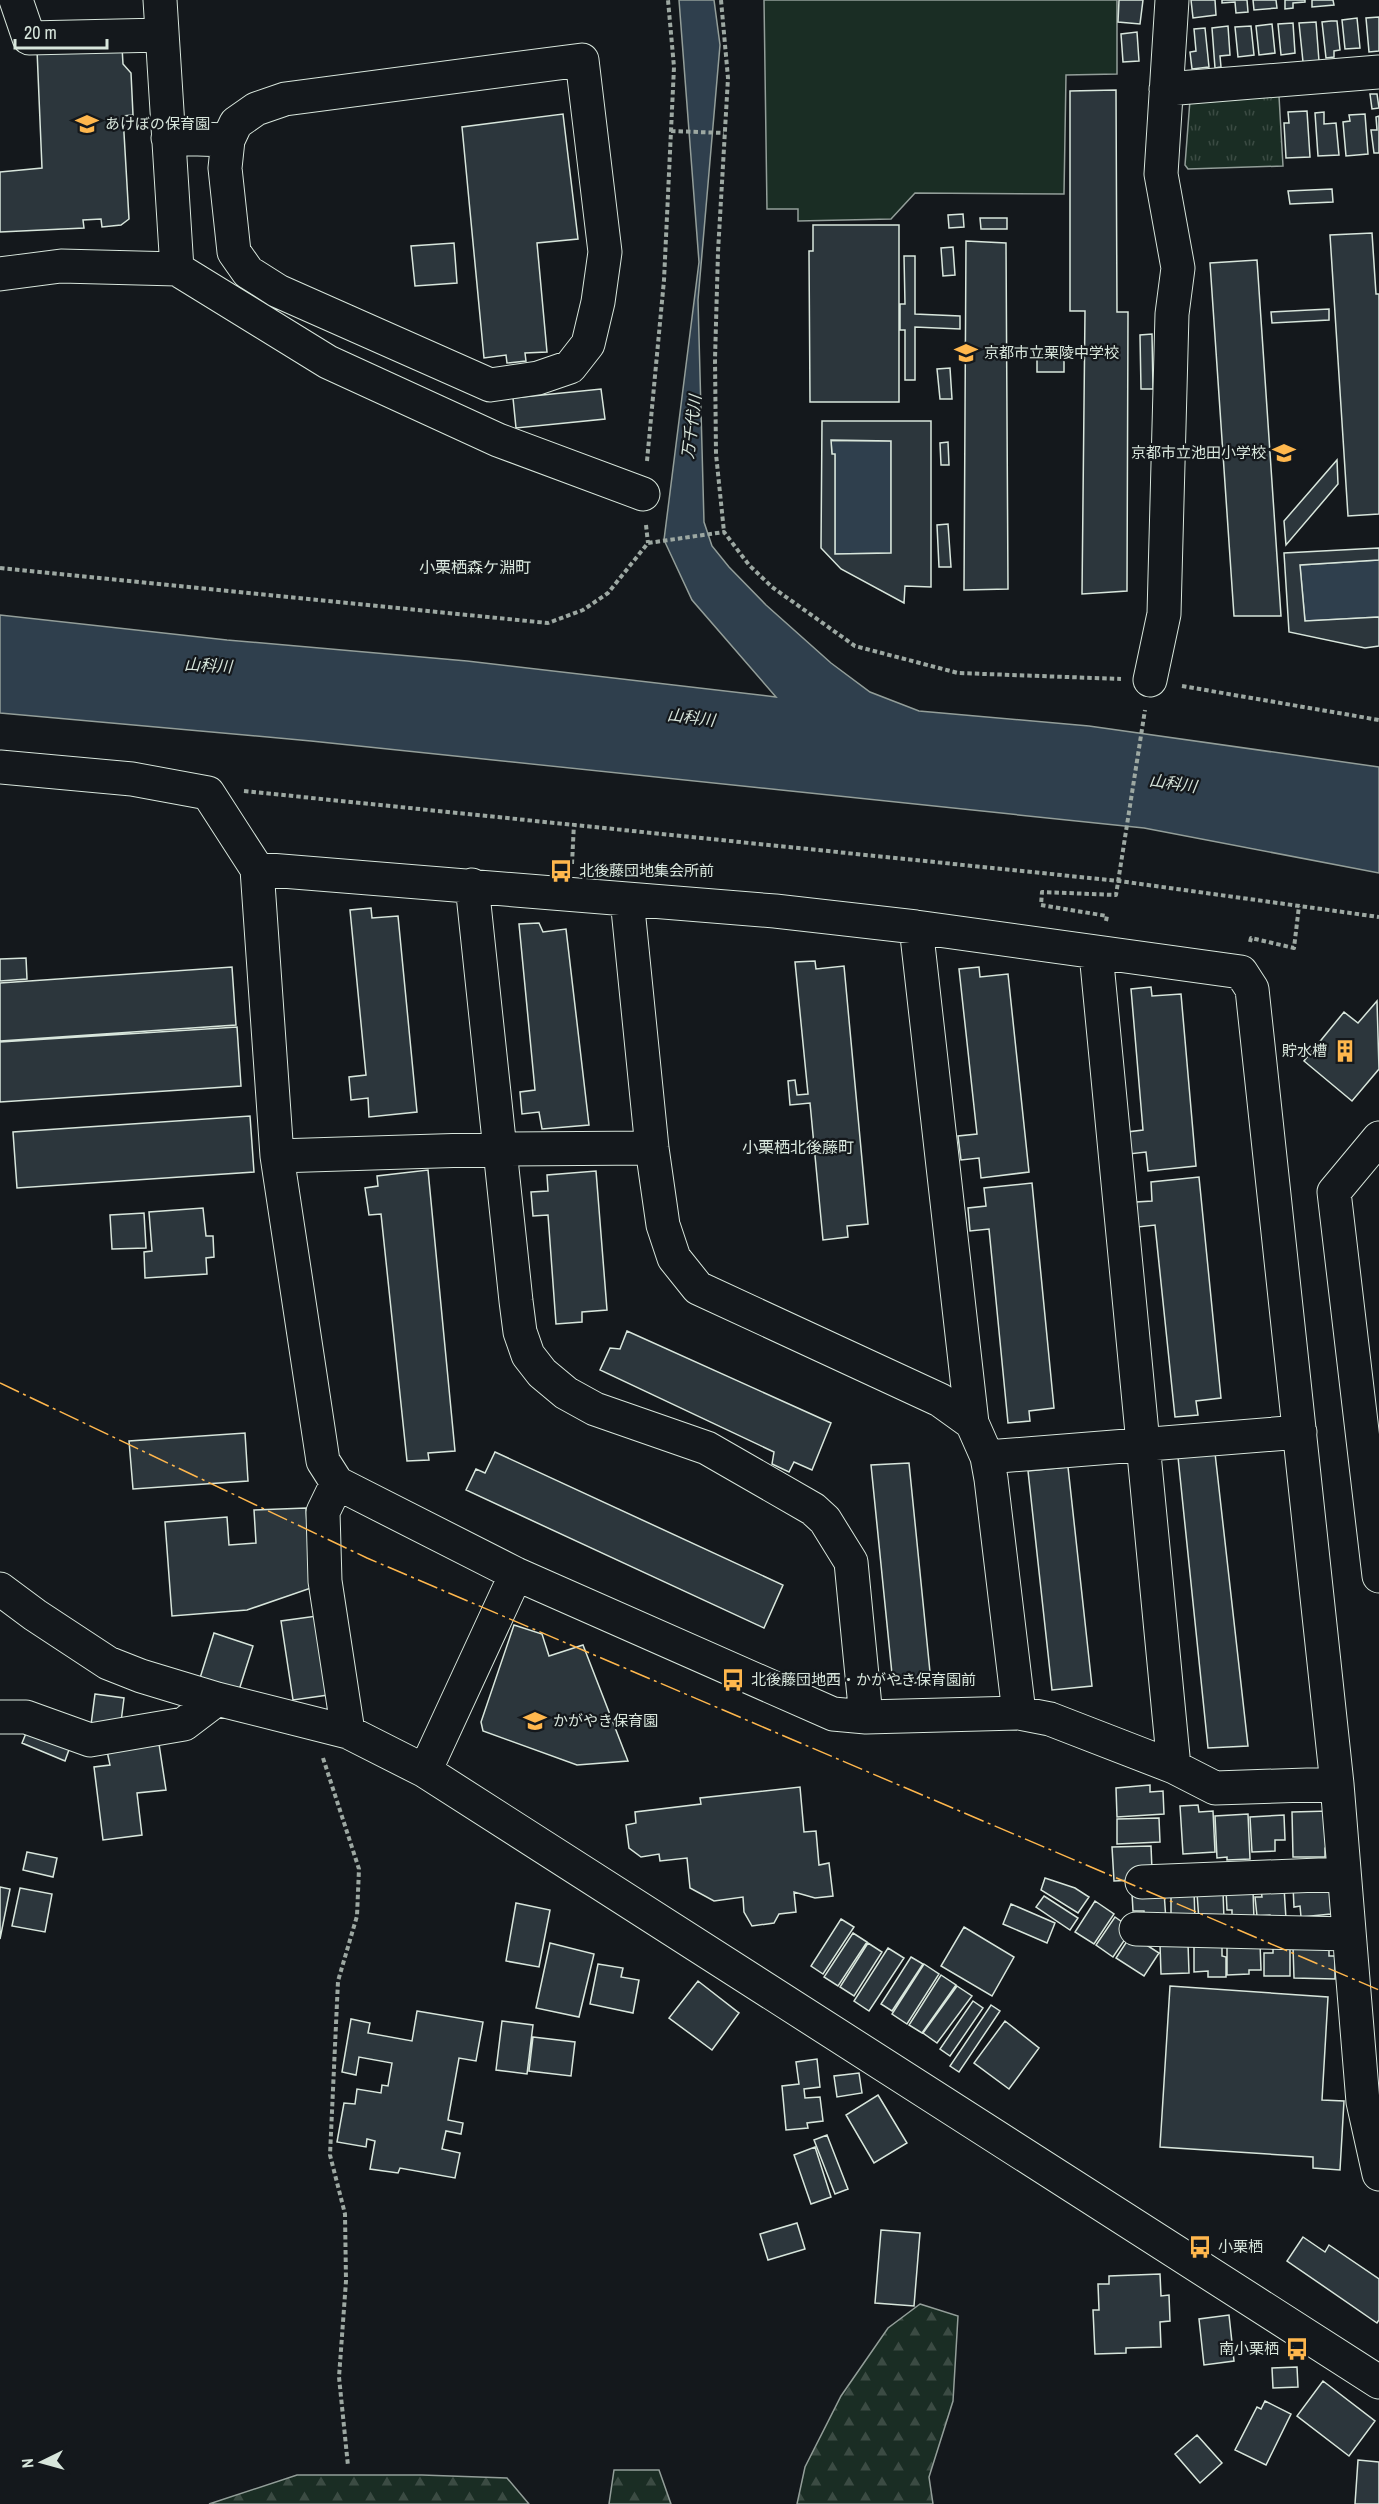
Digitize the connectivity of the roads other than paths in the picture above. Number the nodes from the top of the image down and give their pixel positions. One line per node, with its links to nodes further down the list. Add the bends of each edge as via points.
1 (16, 0): 4 (street, via 29,38)
2 (160, 0): 4 (street)
3 (1172, 0): 6 (street)
4 (162, 35): 7 (street)
5 (1379, 72): 6 (street)
6 (1166, 89): 12 (street, via 1161,174 1178,268 1172,314 1164,614)
7 (168, 138): 8 (street); 9 (street)
8 (228, 140): 8 (street, via 225,168 234,252 248,272 278,291 490,385 538,378 570,367 588,344 605,252 582,60 285,99 256,109 236,123)
9 (177, 269): 10 (street, via 61,266); 11 (street, via 328,362 498,440)
10 (0, 274)
11 (643, 494)
12 (1148, 694)
13 (0, 767): 14 (street, via 132,779 207,793)
14 (257, 868): 15 (street); 22 (street)
15 (472, 885): 16 (street); 21 (street)
16 (627, 899): 17 (street); 20 (street)
17 (916, 927): 18 (street); 23 (street)
18 (1096, 953): 24 (street, via 1241,972 1252,989); 25 (street)
19 (1379, 1138): 29 (street, via 1334,1192)
20 (652, 1148): 21 (street); 23 (street, via 663,1225 674,1258 698,1288 940,1400)
21 (501, 1149): 22 (street); 34 (street, via 520,1332 528,1355 566,1393 595,1409 707,1448 813,1509 825,1520 851,1563)
22 (277, 1156): 27 (street, via 323,1461)
23 (972, 1423): 26 (street)
24 (1300, 1432): 25 (street); 38 (street)
25 (1144, 1443): 26 (street); 36 (street)
26 (987, 1457): 32 (street)
27 (337, 1483): 28 (street); 35 (street, via 323,1512)
28 (516, 1574): 34 (street, via 832,1714); 37 (street)
29 (1379, 1576)
30 (0, 1589): 31 (street, via 108,1662)
31 (217, 1699): 33 (street, via 184,1724 90,1740 26,1717); 35 (street)
32 (1019, 1713): 34 (street); 36 (street, via 1050,1719)
33 (0, 1717)
34 (866, 1717)
35 (332, 1728): 37 (street)
36 (1174, 1767): 38 (street, via 1215,1788)
37 (425, 1771): 44 (street)
38 (1336, 1784): 39 (street)
39 (1344, 1874): 40 (street); 42 (street)
40 (1142, 1882)
41 (1136, 1929): 42 (street)
42 (1349, 1934): 43 (street, via 1363,2102)
43 (1379, 2174)
44 (1379, 2382)

